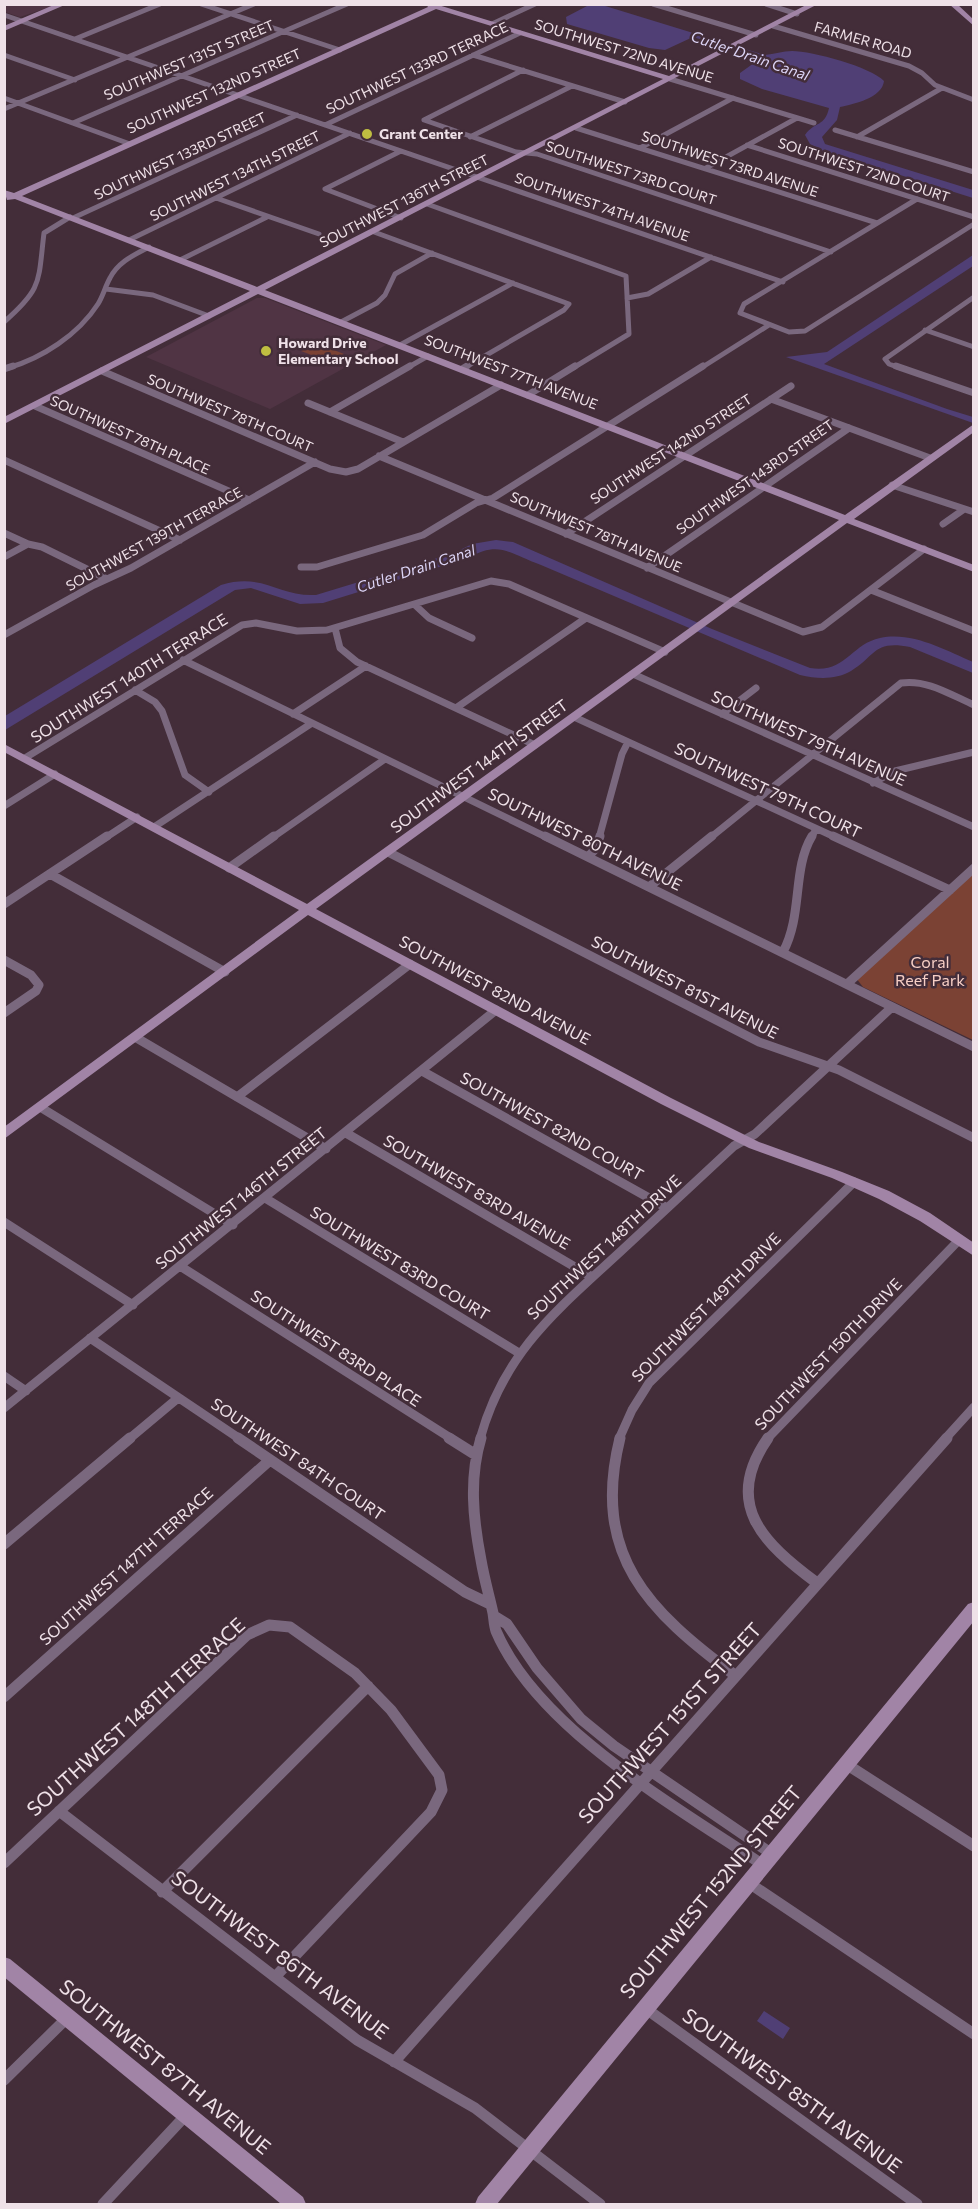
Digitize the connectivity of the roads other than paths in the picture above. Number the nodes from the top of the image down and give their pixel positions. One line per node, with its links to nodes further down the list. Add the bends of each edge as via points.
1 (64, 4): 15 (street)
2 (160, 4): 23 (street)
3 (201, 4): 12 (street)
4 (254, 4): 12 (street)
5 (347, 4): 20 (street, SOUTHWEST 131ST STREET)
6 (653, 4): 22 (street)
7 (766, 4): 13 (street)
8 (815, 4): 13 (street, SOUTHWEST 136TH STREET)
9 (952, 4): 17 (street)
10 (534, 5): 16 (street)
11 (431, 6): 16 (street, SOUTHWEST 72ND AVENUE); 24 (street, SOUTHWEST 132ND STREET)
12 (231, 14): 20 (street); 27 (street)
13 (797, 14): 18 (street, SOUTHWEST 136TH STREET)
14 (4, 15): 15 (street, SOUTHWEST 74TH AVENUE)
15 (23, 21): 19 (street); 23 (street, SOUTHWEST 74TH AVENUE)
16 (492, 24): 21 (street, SOUTHWEST 72ND AVENUE)
17 (974, 24)
18 (773, 26): 22 (street, SOUTHWEST 136TH STREET); 33 (street, FARMER ROAD, via 909,66)
19 (4, 29)
20 (285, 32): 24 (street); 29 (street, SOUTHWEST 131ST STREET)
21 (520, 33): 26 (street, SOUTHWEST 133RD TERRACE); 30 (street, SOUTHWEST 72ND AVENUE)
22 (756, 35): 30 (street, SOUTHWEST 136TH STREET)
23 (75, 39): 27 (street, SOUTHWEST 74TH AVENUE)
24 (340, 50): 34 (street, SOUTHWEST 132ND STREET)
25 (4, 55): 31 (street)
26 (473, 55): 28 (street); 45 (street, SOUTHWEST 133RD TERRACE)
27 (128, 57): 29 (street, SOUTHWEST 74TH AVENUE); 31 (street)
28 (523, 70): 32 (street); 49 (street, SOUTHWEST 73RD COURT, via 424,120)
29 (183, 76): 34 (street, SOUTHWEST 74TH AVENUE); 43 (street, SOUTHWEST 131ST STREET)
30 (670, 79): 36 (street, SOUTHWEST 72ND AVENUE); 38 (street, SOUTHWEST 136TH STREET)
31 (75, 80): 39 (street)
32 (572, 86): 38 (street); 49 (street)
33 (942, 88): 37 (street, FARMER ROAD); 50 (street)
34 (239, 95): 41 (street, SOUTHWEST 74TH AVENUE); 51 (street, SOUTHWEST 132ND STREET)
35 (4, 98): 39 (street)
36 (733, 98): 42 (street, SOUTHWEST 72ND AVENUE); 53 (street)
37 (974, 100)
38 (625, 102): 46 (street, SOUTHWEST 136TH STREET)
39 (19, 103): 40 (street); 43 (street)
40 (4, 109)
41 (297, 115): 45 (street, SOUTHWEST 74TH AVENUE); 67 (street, SOUTHWEST 133RD STREET)
42 (797, 118): 44 (street, SOUTHWEST 72ND AVENUE); 52 (street)
43 (73, 123): 51 (street)
44 (814, 123)
45 (325, 124): 48 (street, SOUTHWEST 74TH AVENUE)
46 (576, 128): 53 (street, SOUTHWEST 73RD AVENUE); 55 (street, SOUTHWEST 136TH STREET)
47 (835, 130): 50 (street)
48 (350, 133): 54 (street, SOUTHWEST 74TH AVENUE); 61 (street, SOUTHWEST 134TH STREET)
49 (470, 137): 55 (street, SOUTHWEST 73RD COURT)
50 (857, 137): 57 (street)
51 (130, 144): 60 (street, SOUTHWEST 132ND STREET)
52 (747, 145): 56 (street); 62 (street, SOUTHWEST 72ND COURT)
53 (640, 148): 56 (street, SOUTHWEST 73RD AVENUE)
54 (401, 151): 58 (street, SOUTHWEST 74TH AVENUE); 68 (street, via 325,189)
55 (526, 153): 58 (street, SOUTHWEST 136TH STREET); 75 (street, SOUTHWEST 73RD COURT)
56 (706, 168): 69 (street, SOUTHWEST 73RD AVENUE)
57 (974, 172)
58 (479, 177): 64 (street, SOUTHWEST 136TH STREET); 77 (street, SOUTHWEST 74TH AVENUE)
59 (4, 192): 60 (street, SOUTHWEST 77TH AVENUE)
60 (14, 196): 63 (street, SOUTHWEST 132ND STREET); 67 (street, SOUTHWEST 77TH AVENUE)
61 (216, 198): 65 (street); 73 (street, SOUTHWEST 134TH STREET)
62 (917, 199): 66 (street, SOUTHWEST 72ND COURT); 69 (street)
63 (4, 200)
64 (427, 204): 68 (street, SOUTHWEST 136TH STREET); 83 (street, via 624,274)
65 (267, 217): 72 (street); 78 (street)
66 (974, 217)
67 (72, 218): 73 (street, SOUTHWEST 77TH AVENUE); 86 (street, via 44,233 38,284 24,305)
68 (401, 218): 71 (street, SOUTHWEST 136TH STREET)
69 (877, 223): 75 (street)
70 (974, 224): 88 (street, via 808,330 797,333)
71 (374, 232): 76 (street); 82 (street, SOUTHWEST 136TH STREET)
72 (319, 234)
73 (129, 240): 74 (street, SOUTHWEST 77TH AVENUE)
74 (149, 248): 78 (street, SOUTHWEST 77TH AVENUE); 81 (street, via 116,268)
75 (831, 252): 79 (street)
76 (432, 253): 80 (street); 87 (street, via 395,274 385,296 377,303)
77 (711, 257): 79 (street, SOUTHWEST 74TH AVENUE); 83 (street, via 648,294)
78 (180, 260): 82 (street, SOUTHWEST 77TH AVENUE)
79 (783, 282): 88 (street, via 744,304 739,312)
80 (513, 283): 90 (street); 94 (street, via 568,304 560,313)
81 (106, 289): 85 (street, via 153,295); 93 (street, via 90,314 65,337 32,358)
82 (260, 291): 85 (street, SOUTHWEST 136TH STREET); 87 (street, SOUTHWEST 77TH AVENUE)
83 (627, 298): 99 (street, via 628,335)
84 (973, 298): 89 (street)
85 (209, 316): 95 (street, SOUTHWEST 136TH STREET)
86 (4, 322)
87 (341, 322): 90 (street, SOUTHWEST 77TH AVENUE)
88 (769, 325): 105 (street)
89 (924, 330): 91 (street); 98 (street, via 885,361)
90 (400, 345): 92 (street, SOUTHWEST 77TH AVENUE)
91 (974, 347)
92 (428, 356): 94 (street, SOUTHWEST 77TH AVENUE); 103 (street)
93 (4, 369)
94 (462, 369): 96 (street, SOUTHWEST 77TH AVENUE)
95 (102, 371): 102 (street, SOUTHWEST 136TH STREET); 113 (street, SOUTHWEST 78TH COURT)
96 (501, 385): 99 (street, SOUTHWEST 77TH AVENUE); 108 (street)
97 (791, 386): 100 (street, SOUTHWEST 142ND STREET)
98 (974, 393)
99 (528, 395): 105 (street, SOUTHWEST 77TH AVENUE)
100 (771, 399): 107 (street); 110 (street, SOUTHWEST 142ND STREET)
101 (308, 403): 103 (street)
102 (35, 406): 104 (street, SOUTHWEST 136TH STREET); 116 (street, SOUTHWEST 78TH PLACE)
103 (330, 412): 108 (street)
104 (4, 422)
105 (608, 426): 110 (street, SOUTHWEST 77TH AVENUE); 117 (street)
106 (974, 427): 111 (street, SOUTHWEST 144TH STREET)
107 (849, 428): 111 (street); 115 (street, SOUTHWEST 143RD STREET)
108 (403, 442): 109 (street)
109 (379, 456): 113 (street, SOUTHWEST 78TH COURT, via 349,472 334,471); 117 (street, SOUTHWEST 78TH AVENUE)
110 (684, 456): 115 (street, SOUTHWEST 77TH AVENUE); 123 (street, SOUTHWEST 142ND STREET)
111 (930, 458): 114 (street, SOUTHWEST 144TH STREET)
112 (4, 460): 124 (street)
113 (315, 462): 116 (street, SOUTHWEST 139TH TERRACE)
114 (892, 485): 118 (street); 120 (street, SOUTHWEST 144TH STREET)
115 (764, 487): 120 (street, SOUTHWEST 77TH AVENUE); 129 (street, SOUTHWEST 143RD STREET)
116 (249, 500): 124 (street, SOUTHWEST 139TH TERRACE)
117 (485, 500): 123 (street, SOUTHWEST 78TH AVENUE); 128 (street, via 423,535 317,567)
118 (963, 510): 119 (street); 121 (street)
119 (974, 512)
120 (847, 519): 126 (street, SOUTHWEST 77TH AVENUE); 133 (street, SOUTHWEST 144TH STREET)
121 (943, 524)
122 (4, 533): 125 (street)
123 (566, 534): 129 (street, SOUTHWEST 78TH AVENUE)
124 (180, 540): 131 (street, SOUTHWEST 139TH TERRACE)
125 (28, 544): 127 (street); 131 (street)
126 (924, 549): 130 (street, SOUTHWEST 77TH AVENUE); 132 (street)
127 (4, 557)
128 (301, 567)
129 (647, 568): 133 (street, SOUTHWEST 78TH AVENUE)
130 (974, 568)
131 (108, 579): 138 (street, SOUTHWEST 139TH TERRACE)
132 (871, 590): 133 (street, SOUTHWEST 78TH AVENUE, via 810,633); 137 (street)
133 (731, 603): 140 (street, SOUTHWEST 144TH STREET)
134 (415, 605): 135 (street, via 495,581); 136 (street); 139 (street, via 429,618)
135 (586, 618): 140 (street); 147 (street)
136 (335, 628): 141 (street, SOUTHWEST 140TH TERRACE, via 291,631 249,623); 142 (street, via 344,652)
137 (974, 631)
138 (4, 635)
139 (472, 638)
140 (665, 652): 143 (street, SOUTHWEST 144TH STREET)
141 (183, 660): 145 (street, SOUTHWEST 140TH TERRACE); 148 (street, SOUTHWEST 80TH AVENUE)
142 (366, 666): 147 (street); 148 (street)
143 (633, 674): 149 (street, SOUTHWEST 79TH AVENUE); 150 (street, SOUTHWEST 144TH STREET)
144 (756, 688): 149 (street)
145 (135, 690): 157 (street, SOUTHWEST 140TH TERRACE); 161 (street, via 160,708 185,775)
146 (974, 705): 156 (street, via 907,681 898,684)
147 (456, 708): 153 (street)
148 (293, 714): 151 (street, SOUTHWEST 80TH AVENUE)
149 (722, 714): 156 (street, SOUTHWEST 79TH AVENUE)
150 (574, 717): 152 (street, SOUTHWEST 79TH COURT); 153 (street, SOUTHWEST 144TH STREET)
151 (312, 723): 158 (street, SOUTHWEST 80TH AVENUE); 161 (street)
152 (628, 742): 163 (street, SOUTHWEST 79TH COURT); 170 (street, via 597,847)
153 (536, 745): 162 (street, SOUTHWEST 144TH STREET)
154 (4, 747): 157 (street, SOUTHWEST 82ND AVENUE)
155 (974, 752): 160 (street, via 895,771)
156 (812, 754): 160 (street, SOUTHWEST 79TH AVENUE); 163 (street)
157 (25, 758): 159 (street, SOUTHWEST 82ND AVENUE)
158 (385, 759): 162 (street, SOUTHWEST 80TH AVENUE); 171 (street)
159 (55, 774): 164 (street); 165 (street, SOUTHWEST 82ND AVENUE)
160 (873, 783): 167 (street, SOUTHWEST 79TH AVENUE)
161 (209, 792): 166 (street)
162 (464, 797): 169 (street, SOUTHWEST 144TH STREET); 170 (street, SOUTHWEST 80TH AVENUE)
163 (755, 801): 168 (street, SOUTHWEST 79TH COURT); 174 (street)
164 (4, 806)
165 (137, 817): 166 (street, SOUTHWEST 82ND AVENUE); 173 (street)
166 (154, 827): 171 (street, SOUTHWEST 82ND AVENUE)
167 (974, 827)
168 (816, 829): 175 (street, SOUTHWEST 79TH COURT); 178 (street, via 806,844 794,929)
169 (388, 852): 177 (street, SOUTHWEST 144TH STREET); 188 (street, SOUTHWEST 81ST AVENUE, via 759,1042)
170 (588, 857): 174 (street, SOUTHWEST 80TH AVENUE)
171 (229, 867): 177 (street, SOUTHWEST 82ND AVENUE)
172 (974, 868): 175 (street)
173 (50, 874): 176 (street); 181 (street)
174 (649, 887): 178 (street, SOUTHWEST 80TH AVENUE)
175 (950, 890): 182 (street)
176 (4, 904)
177 (308, 909): 180 (street, SOUTHWEST 82ND AVENUE); 181 (street, SOUTHWEST 144TH STREET)
178 (783, 952): 182 (street, SOUTHWEST 80TH AVENUE)
179 (4, 960): 185 (street, via 31,975 39,985)
180 (410, 964): 184 (street, SOUTHWEST 82ND AVENUE); 190 (street)
181 (225, 972): 186 (street, SOUTHWEST 144TH STREET)
182 (847, 984): 183 (street, SOUTHWEST 80TH AVENUE)
183 (892, 1007): 187 (street, SOUTHWEST 80TH AVENUE); 188 (street, SOUTHWEST 148TH DRIVE)
184 (496, 1010): 189 (street, SOUTHWEST 146TH STREET); 195 (street, SOUTHWEST 82ND AVENUE)
185 (4, 1013)
186 (135, 1037): 190 (street); 191 (street, SOUTHWEST 144TH STREET)
187 (974, 1047)
188 (828, 1067): 194 (street, SOUTHWEST 81ST AVENUE); 195 (street, SOUTHWEST 148TH DRIVE, via 756,1134)
189 (422, 1071): 192 (street, SOUTHWEST 146TH STREET); 199 (street, SOUTHWEST 82ND COURT)
190 (237, 1097): 196 (street)
191 (40, 1107): 193 (street, SOUTHWEST 144TH STREET); 201 (street)
192 (346, 1132): 196 (street, SOUTHWEST 146TH STREET); 205 (street, SOUTHWEST 83RD AVENUE)
193 (4, 1134)
194 (974, 1138)
195 (744, 1140): 197 (street, SOUTHWEST 82ND AVENUE); 199 (street, SOUTHWEST 148TH DRIVE)
196 (326, 1149): 198 (street, SOUTHWEST 146TH STREET)
197 (854, 1182): 202 (street, SOUTHWEST 82ND AVENUE, via 911,1210); 221 (street, SOUTHWEST 149TH DRIVE, via 649,1383 627,1418 612,1460 612,1516 632,1572 670,1622)
198 (265, 1198): 201 (street, SOUTHWEST 146TH STREET); 208 (street, SOUTHWEST 83RD COURT)
199 (667, 1208): 205 (street, SOUTHWEST 148TH DRIVE)
200 (4, 1222): 206 (street)
201 (233, 1225): 204 (street, SOUTHWEST 146TH STREET)
202 (959, 1240): 203 (street, SOUTHWEST 82ND AVENUE); 217 (street, SOUTHWEST 150TH DRIVE, via 772,1432 751,1462 748,1497 760,1530 776,1551)
203 (974, 1251)
204 (180, 1266): 206 (street, SOUTHWEST 146TH STREET); 214 (street, SOUTHWEST 83RD PLACE)
205 (592, 1277): 208 (street, SOUTHWEST 148TH DRIVE, via 545,1321)
206 (133, 1305): 207 (street, SOUTHWEST 146TH STREET)
207 (90, 1338): 210 (street, SOUTHWEST 146TH STREET); 211 (street, SOUTHWEST 84TH COURT)
208 (519, 1353): 214 (street, SOUTHWEST 148TH DRIVE, via 491,1400)
209 (4, 1376): 210 (street)
210 (26, 1391): 212 (street, SOUTHWEST 146TH STREET)
211 (178, 1398): 215 (street, SOUTHWEST 84TH COURT); 216 (street)
212 (4, 1407)
213 (974, 1407): 217 (street, SOUTHWEST 151ST STREET)
214 (476, 1455): 218 (street, SOUTHWEST 148TH DRIVE, via 474,1526)
215 (270, 1460): 218 (street, SOUTHWEST 84TH COURT, via 465,1592); 223 (street, SOUTHWEST 147TH TERRACE)
216 (4, 1544)
217 (817, 1583): 221 (street, SOUTHWEST 151ST STREET)
218 (490, 1604): 220 (street, SOUTHWEST 148TH DRIVE)
219 (974, 1610): 224 (street, SOUTHWEST 152ND STREET)
220 (494, 1616): 225 (street, via 507,1624 537,1668 581,1719); 226 (street, via 501,1640 545,1701)
221 (736, 1676): 225 (street, SOUTHWEST 151ST STREET)
222 (368, 1686): 227 (street, SOUTHWEST 148TH TERRACE, via 297,1630 268,1625 237,1643); 232 (street); 234 (street, via 428,1758 441,1782 440,1797 431,1812)
223 (4, 1697)
224 (846, 1764): 228 (street); 229 (street, SOUTHWEST 152ND STREET)
225 (651, 1771): 226 (street, SOUTHWEST 151ST STREET); 229 (street)
226 (642, 1782): 229 (street); 238 (street, SOUTHWEST 151ST STREET)
227 (59, 1811): 230 (street, SOUTHWEST 148TH TERRACE); 232 (street, SOUTHWEST 86TH AVENUE)
228 (974, 1846)
229 (767, 1860): 231 (street, SOUTHWEST 152ND STREET)
230 (4, 1863)
231 (749, 1883): 235 (street, SOUTHWEST 152ND STREET); 237 (street)
232 (162, 1892): 234 (street, SOUTHWEST 86TH AVENUE)
233 (4, 1965): 236 (street, SOUTHWEST 87TH AVENUE)
234 (275, 1977): 238 (street, SOUTHWEST 86TH AVENUE, via 357,2040)
235 (645, 2008): 241 (street, SOUTHWEST 152ND STREET); 246 (street, SOUTHWEST 85TH AVENUE)
236 (68, 2017): 239 (street); 240 (street, SOUTHWEST 87TH AVENUE)
237 (974, 2034)
238 (394, 2062): 241 (street, SOUTHWEST 86TH AVENUE, via 465,2101)
239 (4, 2080)
240 (187, 2114): 242 (street); 243 (street, SOUTHWEST 87TH AVENUE)
241 (529, 2150): 244 (street, SOUTHWEST 152ND STREET); 245 (street, SOUTHWEST 86TH AVENUE)
242 (103, 2205)
243 (296, 2205)
244 (485, 2205)
245 (600, 2205)
246 (917, 2205)

